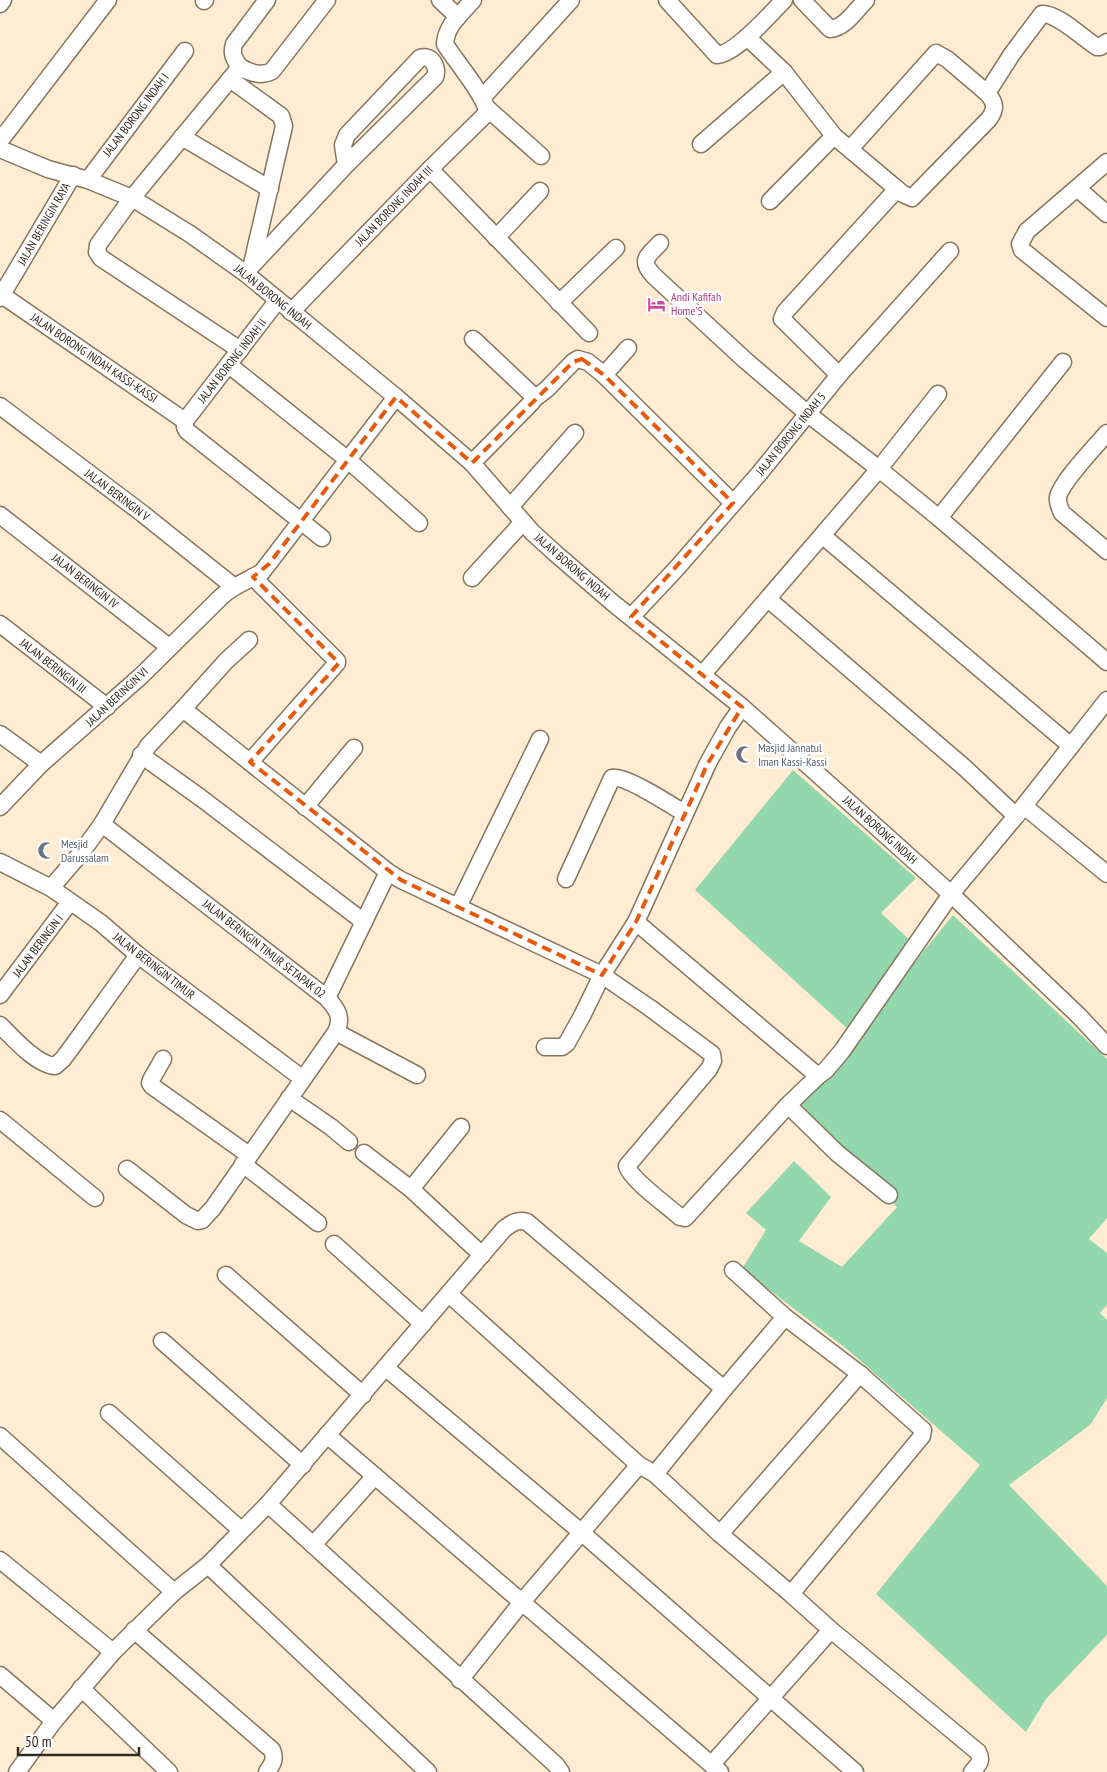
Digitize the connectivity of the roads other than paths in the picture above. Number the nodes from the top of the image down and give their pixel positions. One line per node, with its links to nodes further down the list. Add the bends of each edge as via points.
1 (3, 0): 12 (street)
2 (108, 0): 23 (street)
3 (267, 0): 18 (street, via 234,44)
4 (327, 0): 18 (street, via 272,71)
5 (440, 0): 13 (street)
6 (473, 0): 13 (street)
7 (571, 0): 20 (street, JALAN BORONG INDAH III)
8 (667, 0): 14 (street, via 717,55 723,55)
9 (784, 0): 14 (street)
10 (802, 0): 11 (street, via 830,29 841,25)
11 (866, 0)
12 (0, 4)
13 (458, 17): 20 (street, via 450,26 445,44)
14 (747, 37): 17 (street)
15 (1107, 42): 19 (street, via 1097,47 1056,18 1042,14)
16 (186, 50): 31 (street, JALAN BORONG INDAH I)
17 (784, 72): 21 (street); 24 (street)
18 (235, 73): 22 (street); 32 (street, via 281,116 284,126)
19 (987, 93): 26 (street, via 947,59 936,54); 33 (street, via 994,108 989,119 912,198)
20 (484, 103): 27 (street); 30 (street, JALAN BORONG INDAH III, via 487,114)
21 (834, 136): 26 (street); 37 (street)
22 (182, 137): 32 (street); 36 (street)
23 (0, 141)
24 (701, 144)
25 (0, 149): 31 (street, JALAN BORONG INDAH, via 48,169)
26 (850, 149): 33 (street)
27 (541, 156)
28 (1107, 162): 34 (street)
29 (346, 165): 29 (street, via 344,145 347,135 420,58 428,57 436,67 436,77); 43 (street)
30 (430, 169): 39 (street); 47 (street, JALAN BORONG INDAH III)
31 (80, 177): 36 (street, JALAN BORONG INDAH); 44 (street, JALAN BERINGIN RAYA)
32 (270, 189): 43 (street)
33 (897, 189): 56 (street, via 782,319)
34 (1078, 189): 38 (street); 48 (street, via 1027,231 1020,244 1036,262)
35 (540, 191): 39 (street)
36 (132, 198): 43 (street, JALAN BORONG INDAH); 52 (street, via 98,245 97,252 101,258)
37 (770, 201)
38 (1107, 214)
39 (496, 238): 46 (street)
40 (660, 243): 61 (street, via 646,257 647,268)
41 (616, 248): 46 (street)
42 (950, 250): 56 (street, JALAN BORONG INDAH 5)
43 (248, 269): 45 (street, JALAN BORONG INDAH)
44 (1, 297): 62 (street, JALAN BORONG INDAH KASSI-KASSI)
45 (278, 300): 47 (street, JALAN BORONG INDAH); 52 (street, JALAN BORONG INDAH II)
46 (559, 303): 49 (street)
47 (291, 312): 58 (street, JALAN BORONG INDAH)
48 (1107, 318)
49 (589, 333)
50 (473, 339): 59 (street)
51 (628, 348): 55 (street)
52 (240, 350): 54 (street, JALAN BORONG INDAH II)
53 (1063, 362): 71 (street)
54 (228, 365): 62 (street, JALAN BORONG INDAH II); 65 (street)
55 (604, 375): 59 (street, via 588,362 578,359); 68 (street)
56 (839, 375): 61 (street, JALAN BORONG INDAH 5)
57 (938, 394): 67 (street)
58 (396, 397): 65 (street, JALAN BERINGIN VI); 66 (street, JALAN BORONG INDAH)
59 (534, 399): 66 (street)
60 (0, 406): 80 (street, JALAN BERINGIN V)
61 (808, 414): 67 (street); 68 (street, JALAN BORONG INDAH 5)
62 (185, 421): 72 (street, via 187,431)
63 (575, 433): 69 (street)
64 (1107, 433): 77 (street, via 1074,473 1058,498 1058,506)
65 (348, 460): 72 (street, JALAN BERINGIN VI); 74 (street)
66 (472, 463): 69 (street, JALAN BORONG INDAH)
67 (880, 469): 71 (street); 75 (street)
68 (733, 503): 82 (street, JALAN BORONG INDAH 5)
69 (510, 507): 73 (street, JALAN BORONG INDAH)
70 (0, 515): 85 (street, JALAN BERINGIN IV)
71 (939, 518): 86 (street)
72 (301, 522): 76 (street); 78 (street, JALAN BERINGIN VI, via 269,564)
73 (523, 522): 79 (street); 82 (street, JALAN BORONG INDAH)
74 (419, 523)
75 (823, 536): 81 (street); 95 (street)
76 (322, 538)
77 (1107, 551)
78 (253, 577): 80 (street, JALAN BERINGIN VI); 98 (street, via 337,663)
79 (472, 578)
80 (233, 586): 85 (street, JALAN BERINGIN VI)
81 (768, 599): 87 (street); 102 (street, via 965,768)
82 (631, 617): 87 (street, JALAN BORONG INDAH)
83 (0, 624): 89 (street, JALAN BERINGIN III)
84 (249, 640): 91 (street)
85 (169, 647): 89 (street, JALAN BERINGIN VI)
86 (1107, 662)
87 (702, 675): 90 (street, JALAN BORONG INDAH)
88 (1107, 700): 92 (street)
89 (107, 707): 99 (street, JALAN BERINGIN VI)
90 (742, 708): 103 (street, via 708,763); 110 (street, JALAN BORONG INDAH)
91 (183, 709): 97 (street); 98 (street)
92 (1102, 717): 95 (street)
93 (0, 734): 99 (street)
94 (540, 739): 112 (street)
95 (1071, 746): 102 (street)
96 (354, 748): 101 (street)
97 (141, 755): 104 (street); 113 (street)
98 (250, 762): 101 (street)
99 (41, 764): 100 (street, JALAN BERINGIN VI)
100 (0, 807)
101 (306, 807): 106 (street)
102 (1021, 811): 107 (street); 110 (street)
103 (684, 813): 108 (street, via 627,780 612,778); 114 (street)
104 (102, 824): 109 (street); 118 (street, JALAN BERINGIN TIMUR SETAPAK 02)
105 (0, 862): 109 (street, JALAN BERINGIN TIMUR)
106 (388, 872): 112 (street); 113 (street)
107 (1107, 874)
108 (566, 879)
109 (50, 888): 111 (street, JALAN BERINGIN TIMUR)
110 (952, 894): 121 (street, JALAN BORONG INDAH); 125 (street, via 842,1051)
111 (70, 902): 115 (street, JALAN BERINGIN TIMUR); 117 (street, JALAN BERINGIN I)
112 (458, 907): 116 (street)
113 (364, 922): 118 (street)
114 (636, 922): 116 (street); 125 (street)
115 (138, 955): 119 (street, via 55,1066 40,1061); 126 (street, JALAN BERINGIN TIMUR)
116 (602, 975): 122 (street, via 568,1043 562,1047); 128 (street, via 712,1054 709,1069 627,1166 628,1171 680,1217 686,1218 691,1213)
117 (2, 990)
118 (327, 998): 120 (street, JALAN BERINGIN TIMUR SETAPAK 02, via 340,1017)
119 (0, 1025)
120 (336, 1032): 124 (street); 126 (street)
121 (1107, 1046)
122 (544, 1047)
123 (163, 1059): 133 (street, via 151,1080 152,1086)
124 (417, 1075)
125 (818, 1076): 128 (street)
126 (303, 1079): 127 (street)
127 (289, 1098): 131 (street); 133 (street)
128 (788, 1105): 136 (street, via 837,1153)
129 (0, 1120): 137 (street)
130 (461, 1127): 135 (street)
131 (349, 1142)
132 (364, 1153): 135 (street)
133 (246, 1159): 134 (street, via 213,1208 198,1221); 138 (street)
134 (127, 1169)
135 (411, 1189): 140 (street)
136 (890, 1195)
137 (95, 1198)
138 (318, 1223)
139 (334, 1244): 145 (street)
140 (482, 1255): 143 (street); 149 (street, via 504,1229 515,1221 527,1222)
141 (733, 1270): 144 (street)
142 (226, 1275): 150 (street)
143 (449, 1294): 145 (street); 155 (street)
144 (786, 1317): 148 (street); 149 (street)
145 (423, 1324): 147 (street)
146 (162, 1341): 154 (street)
147 (386, 1368): 150 (street); 160 (street)
148 (860, 1374): 161 (street); 166 (street, via 923,1433)
149 (724, 1389): 156 (street)
150 (364, 1395): 152 (street)
151 (109, 1414): 159 (street)
152 (327, 1435): 154 (street); 157 (street)
153 (0, 1436): 165 (street)
154 (303, 1465): 158 (street)
155 (639, 1465): 156 (street); 160 (street)
156 (655, 1474): 161 (street)
157 (375, 1476): 162 (street); 167 (street)
158 (268, 1504): 159 (street); 162 (street)
159 (241, 1530): 164 (street)
160 (581, 1532): 167 (street); 174 (street)
161 (720, 1534): 166 (street)
162 (313, 1545): 172 (street)
163 (0, 1560): 170 (street)
164 (208, 1565): 165 (street); 180 (street)
165 (174, 1592): 168 (street)
166 (792, 1594): 169 (street)
167 (522, 1602): 172 (street); 176 (street)
168 (134, 1630): 170 (street); 179 (street, via 272,1750 273,1764)
169 (831, 1630): 174 (street); 183 (street, via 978,1752 979,1764)
170 (113, 1652): 173 (street)
171 (0, 1675): 175 (street)
172 (460, 1680): 181 (street)
173 (81, 1688): 175 (street); 178 (street)
174 (771, 1699): 176 (street); 182 (street)
175 (54, 1721): 177 (street)
176 (716, 1768)
177 (17, 1772)
178 (169, 1772)
179 (267, 1772)
180 (428, 1772)
181 (561, 1772)
182 (855, 1772)
183 (972, 1772)

